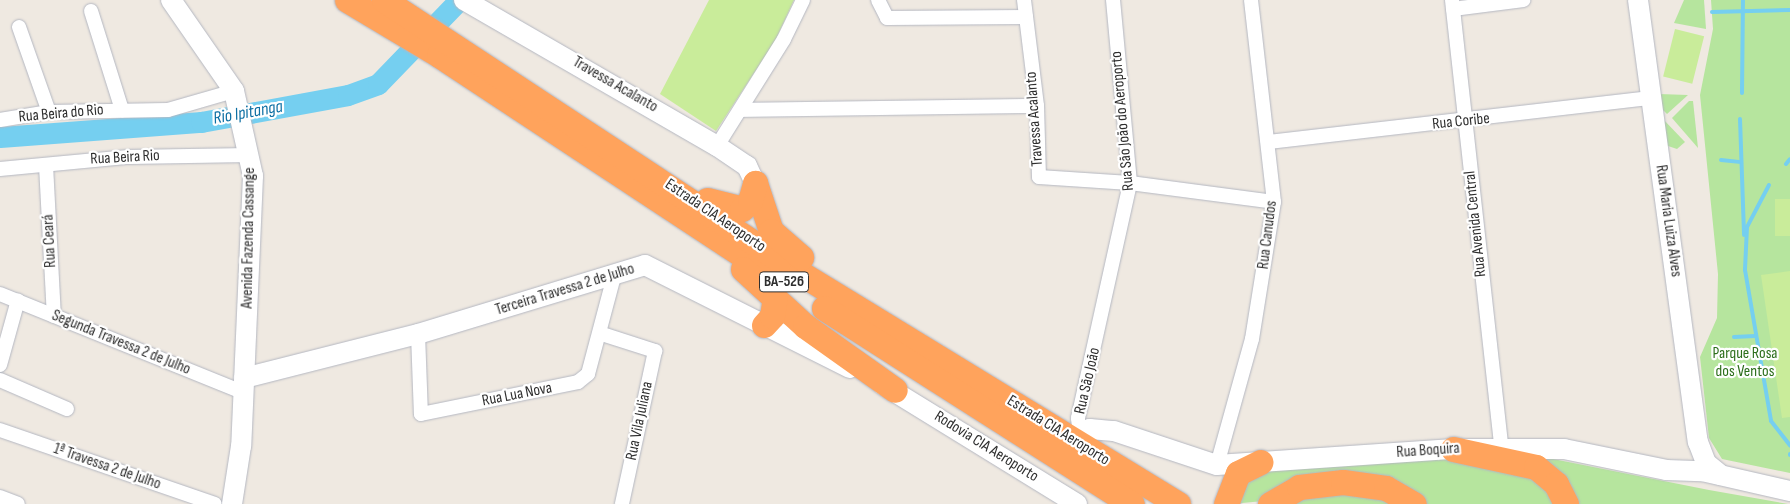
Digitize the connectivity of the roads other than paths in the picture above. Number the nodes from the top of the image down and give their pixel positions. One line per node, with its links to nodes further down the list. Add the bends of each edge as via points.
1 (171, 0): 18 (street, Avenida Fazenda Cassange)
2 (346, 0): 15 (highway, Estrada CIA Aeroporto / BA-526)
3 (384, 0): 15 (highway, Estrada CIA Aeroporto / BA-526)
4 (803, 0): 23 (street)
5 (878, 0): 14 (street, via 887,18)
6 (1024, 0): 14 (street, Travessa Acalanto)
7 (1113, 0): 33 (street, Rua São João do Aeroporto)
8 (1251, 0): 27 (street, Rua Canudos)
9 (1523, 0): 12 (street)
10 (1638, 0): 19 (street, Rua Maria Luiza Alves)
11 (471, 4): 28 (street, Travessa Acalanto)
12 (1453, 4): 26 (street, Rua Avenida Central)
13 (91, 11): 22 (street, Rua Beira do Rio)
14 (1026, 18): 20 (street, Travessa Acalanto)
15 (408, 26): 17 (highway, Estrada CIA Aeroporto / BA-526)
16 (19, 27): 24 (street)
17 (444, 47): 21 (highway, Estrada CIA Aeroporto / BA-526); 35 (highway, Estrada CIA Aeroporto / BA-526)
18 (236, 96): 22 (street, Rua Beira do Rio, via 168,110); 29 (street, Avenida Fazenda Cassange)
19 (1652, 98): 26 (street, Rua Coribe); 53 (street, Rua Maria Luiza Alves)
20 (1037, 106): 23 (street); 33 (street, Travessa Acalanto, via 1040,177)
21 (552, 108): 32 (highway, via 593,124 723,207 742,209 750,201); 43 (highway, Estrada CIA Aeroporto / BA-526, via 800,273)
22 (122, 110): 24 (street, Rua Beira do Rio)
23 (741, 110): 28 (street)
24 (49, 112): 25 (street, Rua Beira do Rio)
25 (0, 120)
26 (1465, 122): 27 (street, Rua Coribe); 54 (street, Rua Avenida Central)
27 (1269, 142): 34 (street, Rua Canudos)
28 (717, 146): 32 (street, Travessa Acalanto, via 747,166)
29 (250, 155): 30 (street, Rua Beira Rio, via 128,157); 48 (street, Avenida Fazenda Cassange)
30 (46, 166): 31 (street, Rua Beira Rio); 40 (street, Rua Ceará)
31 (0, 170)
32 (755, 183): 43 (highway, via 766,221 778,239)
33 (1130, 183): 34 (street); 42 (street, Rua São João do Aeroporto)
34 (1274, 202): 57 (street, Rua Canudos, via 1252,339)
35 (704, 231): 38 (highway); 67 (highway, Estrada CIA Aeroporto / BA-526)
36 (614, 276): 41 (street, Terceira Travessa 2 de Julho, via 645,265); 44 (street, Terceira Travessa 2 de Julho); 45 (street, Rua Lua Nova)
37 (0, 294): 39 (street, Segunda Travessa 2 de Julho)
38 (775, 298): 41 (highway, via 772,316); 49 (highway, via 805,326)
39 (18, 300): 40 (street, Segunda Travessa 2 de Julho); 46 (street)
40 (54, 316): 48 (street, Segunda Travessa 2 de Julho)
41 (764, 325): 49 (street, Terceira Travessa 2 de Julho)
42 (1100, 328): 52 (street, Rua São João)
43 (897, 329): 52 (highway, Estrada CIA Aeroporto / BA-526)
44 (418, 334): 45 (street, Rua Lua Nova, via 421,414 578,382 587,376); 48 (street, Terceira Travessa 2 de Julho)
45 (602, 334): 65 (street, Rua Vila Juliana, via 655,351)
46 (0, 364)
47 (1, 383): 50 (street)
48 (243, 385): 64 (street, Avenida Fazenda Cassange, via 240,462)
49 (895, 390): 66 (street, Rodovia CIA Aeroporto)
50 (67, 409)
51 (0, 430): 63 (street, 1ª Travessa 2 de Julho)
52 (1075, 436): 57 (street, Rua Boquira, via 1101,429 1123,433); 68 (highway, Estrada CIA Aeroporto / BA-526)
53 (1698, 442): 58 (street, Rua Maria Luiza Alves, via 1695,461); 59 (street, Rua Maria Luiza Alves, via 1706,463)
54 (1501, 447): 55 (street, Rua Boquira); 58 (street, Rua Boquira, via 1564,450)
55 (1453, 449): 56 (street, Rua Boquira); 72 (highway, via 1536,467 1556,484)
56 (1261, 462): 57 (street, Rua Boquira); 69 (highway, via 1238,473)
57 (1217, 465)
58 (1679, 471): 59 (street, Rua Boquira)
59 (1725, 478): 60 (street, Rua Boquira)
60 (1790, 491)
61 (0, 497): 62 (street)
62 (18, 504)
63 (215, 504)
64 (232, 504)
65 (622, 504)
66 (1077, 504)
67 (1132, 504)
68 (1178, 504)
69 (1226, 504)
70 (1270, 504): 71 (highway, via 1299,487 1343,482 1386,488)
71 (1414, 504)
72 (1566, 504)

